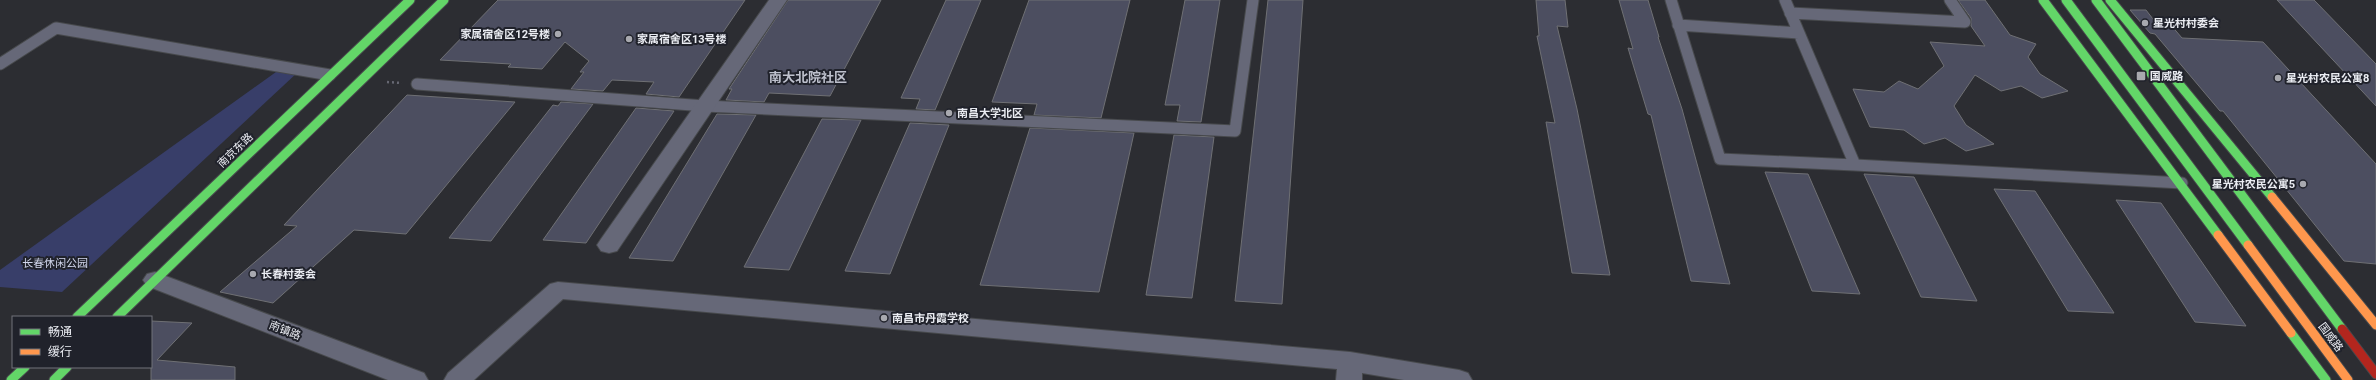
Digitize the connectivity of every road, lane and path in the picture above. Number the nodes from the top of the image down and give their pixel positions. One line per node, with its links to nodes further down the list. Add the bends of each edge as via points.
1 (410, 0): 16 (main road, 南京东路)
2 (444, 0): 23 (main road)
3 (778, 0): 18 (street)
4 (1253, 0): 18 (lane, via 1236,131)
5 (1671, 0): 13 (lane)
6 (1785, 0): 12 (lane)
7 (1950, 0): 12 (lane, via 1965,22)
8 (2043, 0): 20 (main road)
9 (2066, 0): 21 (main road, 国威路)
10 (2096, 0): 30 (main road, 国威路)
11 (2110, 0): 26 (main road)
12 (1790, 13): 14 (lane)
13 (1678, 25): 14 (lane); 19 (lane, via 1720,159)
14 (1799, 33): 19 (lane)
15 (0, 64): 16 (lane, via 56,28)
16 (330, 75): 24 (main road, 南京东路)
17 (417, 84): 18 (lane)
18 (705, 106): 22 (street)
19 (1855, 165): 20 (lane)
20 (2179, 183): 21 (lane); 36 (main road)
21 (2203, 184): 37 (main road, 国威路)
22 (609, 245)
23 (155, 280): 25 (main road); 33 (street, 南镇路)
24 (78, 316)
25 (119, 316)
26 (2376, 325)
27 (23, 368): 31 (main road)
28 (66, 368): 32 (main road)
29 (1349, 370): 34 (street, via 558,290); 35 (street)
30 (2376, 374)
31 (11, 380)
32 (54, 380)
33 (415, 380)
34 (457, 380)
35 (1459, 380)
36 (2326, 380)
37 (2348, 380)

